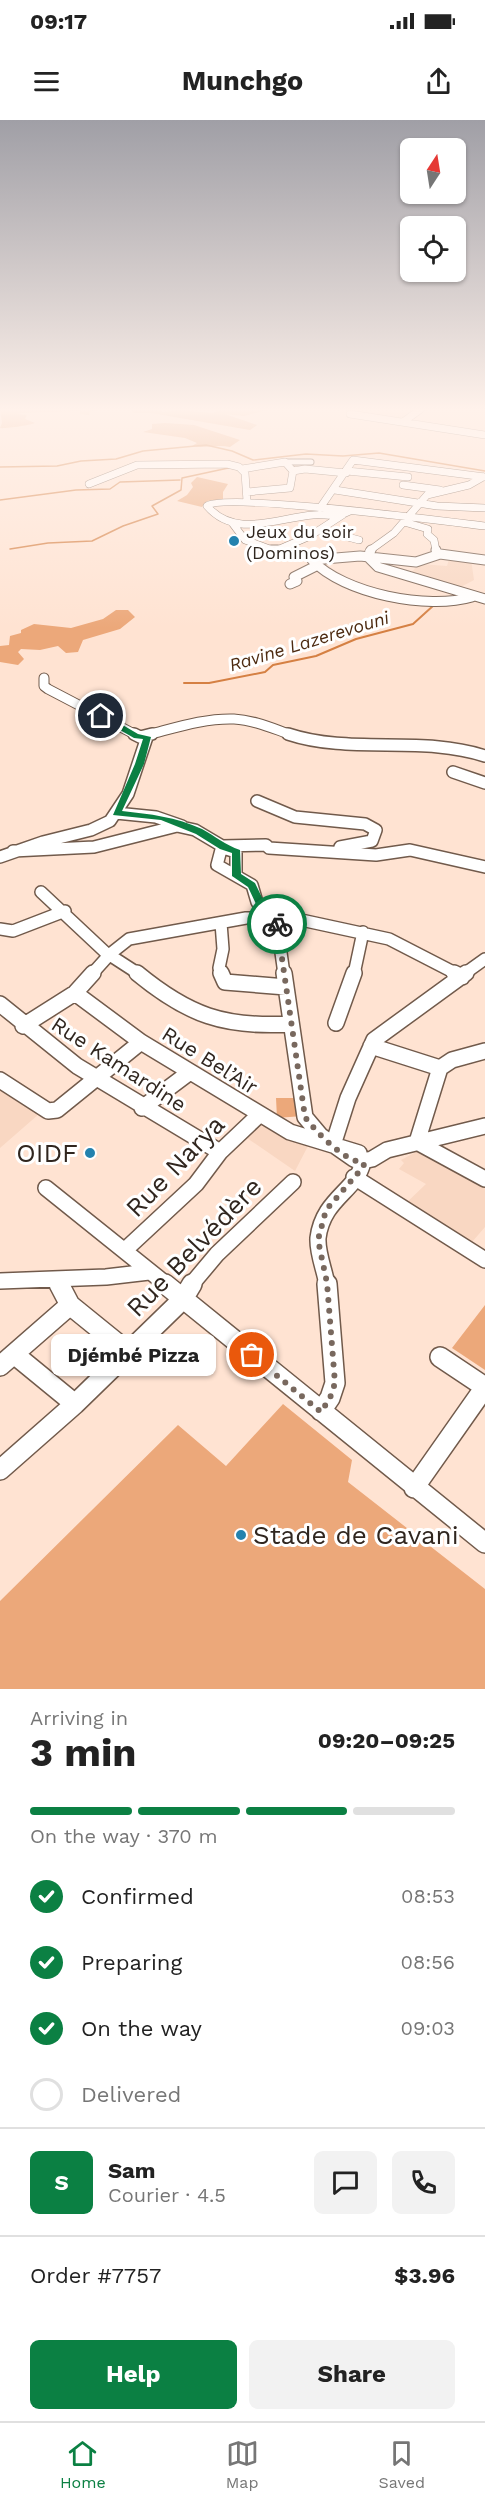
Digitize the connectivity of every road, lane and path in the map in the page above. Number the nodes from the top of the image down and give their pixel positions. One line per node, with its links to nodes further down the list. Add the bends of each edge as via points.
1 (93, 482): 7 (street)
2 (243, 482): 11 (street)
3 (291, 482): 11 (street, via 290,488)
4 (338, 482): 9 (street)
5 (405, 482): 8 (street)
6 (476, 482): 10 (street)
7 (89, 484)
8 (403, 485): 10 (street); 12 (street)
9 (335, 490): 12 (street); 15 (street)
10 (442, 490): 14 (street)
11 (246, 492): 13 (street)
12 (394, 499): 14 (street)
13 (246, 501): 15 (street); 19 (street, via 207,504 215,516)
14 (420, 502): 16 (street); 18 (street)
15 (320, 508): 17 (street)
16 (485, 508)
17 (347, 513): 18 (street); 19 (street); 21 (street)
18 (407, 518): 20 (street); 23 (street, via 428,529); 24 (street, via 396,532 376,543)
19 (233, 524): 21 (street, via 245,540 275,551)
20 (485, 526)
21 (321, 530): 22 (street)
22 (359, 540)
23 (437, 554): 24 (street, via 422,562); 25 (street)
24 (368, 557): 26 (street, via 317,558 312,560); 28 (street, via 378,567)
25 (484, 557)
26 (316, 566): 27 (street, via 294,577 297,581); 28 (street, via 407,600 435,603)
27 (290, 584)
28 (472, 597): 29 (street)
29 (485, 599)
30 (44, 678): 31 (street, via 44,686 136,736)
31 (147, 737): 32 (street, via 192,723 234,719 324,744 433,747); 36 (street, via 140,764)
32 (485, 756)
33 (453, 772): 34 (street)
34 (485, 783)
35 (257, 801): 39 (street, via 291,816 365,824 376,830 372,840)
36 (117, 813): 37 (street, via 162,818); 40 (street, via 105,824 83,833)
37 (186, 827): 38 (street); 40 (street, via 103,846)
38 (222, 847): 39 (street, via 256,844 268,848); 43 (street, via 236,852); 43 (street, via 217,865)
39 (337, 850): 42 (street, via 376,855 422,852)
40 (13, 851): 41 (street)
41 (0, 857)
42 (485, 867)
43 (236, 876): 46 (street, via 252,885 257,902)
44 (41, 892): 45 (street)
45 (65, 912): 48 (street, via 13,931); 50 (street)
46 (271, 917): 47 (street); 49 (street); 53 (street)
47 (220, 922): 50 (street, via 129,939); 53 (street, via 223,949 219,968 225,982)
48 (0, 929)
49 (363, 932): 52 (street, via 389,939); 56 (street, via 351,987)
50 (110, 954): 54 (street); 57 (street, via 193,1013 270,1026)
51 (485, 959): 52 (street)
52 (462, 977): 60 (street)
53 (286, 987): 57 (street)
54 (75, 993): 58 (street); 59 (street, Rue Bel’Air)
55 (0, 1004): 58 (street, Rue Kamardine)
56 (336, 1023)
57 (291, 1024): 70 (street, via 305,1117)
58 (23, 1026): 64 (street, Rue Kamardine)
59 (141, 1042): 63 (street, Rue Bel’Air); 64 (street)
60 (370, 1046): 62 (street); 70 (street)
61 (485, 1051): 62 (street, via 452,1060)
62 (440, 1068): 69 (street)
63 (190, 1072): 66 (street); 67 (street, Rue Bel’Air)
64 (95, 1078): 65 (street, via 57,1110 48,1112); 66 (street, Rue Kamardine)
65 (0, 1080)
66 (142, 1108): 71 (street, Rue Kamardine)
67 (259, 1114): 70 (street, Rue Bel’Air, via 290,1132); 71 (street, Rue Narya)
68 (485, 1126): 69 (street)
69 (417, 1142): 72 (street); 73 (street)
70 (333, 1145): 72 (street, Rue Bel’Air)
71 (220, 1152): 76 (street, Rue Narya, via 196,1184)
72 (359, 1161): 77 (street, Rue Bel’Air); 88 (street, via 326,1210 318,1240 327,1283 335,1383)
73 (485, 1179)
74 (293, 1182): 81 (street, Rue Belvédère, via 229,1243)
75 (46, 1188): 76 (street)
76 (125, 1250): 78 (street)
77 (485, 1260)
78 (149, 1272): 79 (street); 81 (street)
79 (56, 1279): 80 (street); 82 (street)
80 (0, 1281)
81 (183, 1299): 83 (street, Rue Belvédère); 88 (street)
82 (70, 1305): 83 (street); 84 (street)
83 (128, 1352): 87 (street, Rue Belvédère)
84 (14, 1354): 86 (street); 87 (street)
85 (440, 1357): 90 (street, via 485,1387)
86 (0, 1366)
87 (75, 1404): 89 (street, Rue Belvédère)
88 (321, 1412): 90 (street)
89 (0, 1470)
90 (414, 1488): 91 (street)
91 (485, 1543)

